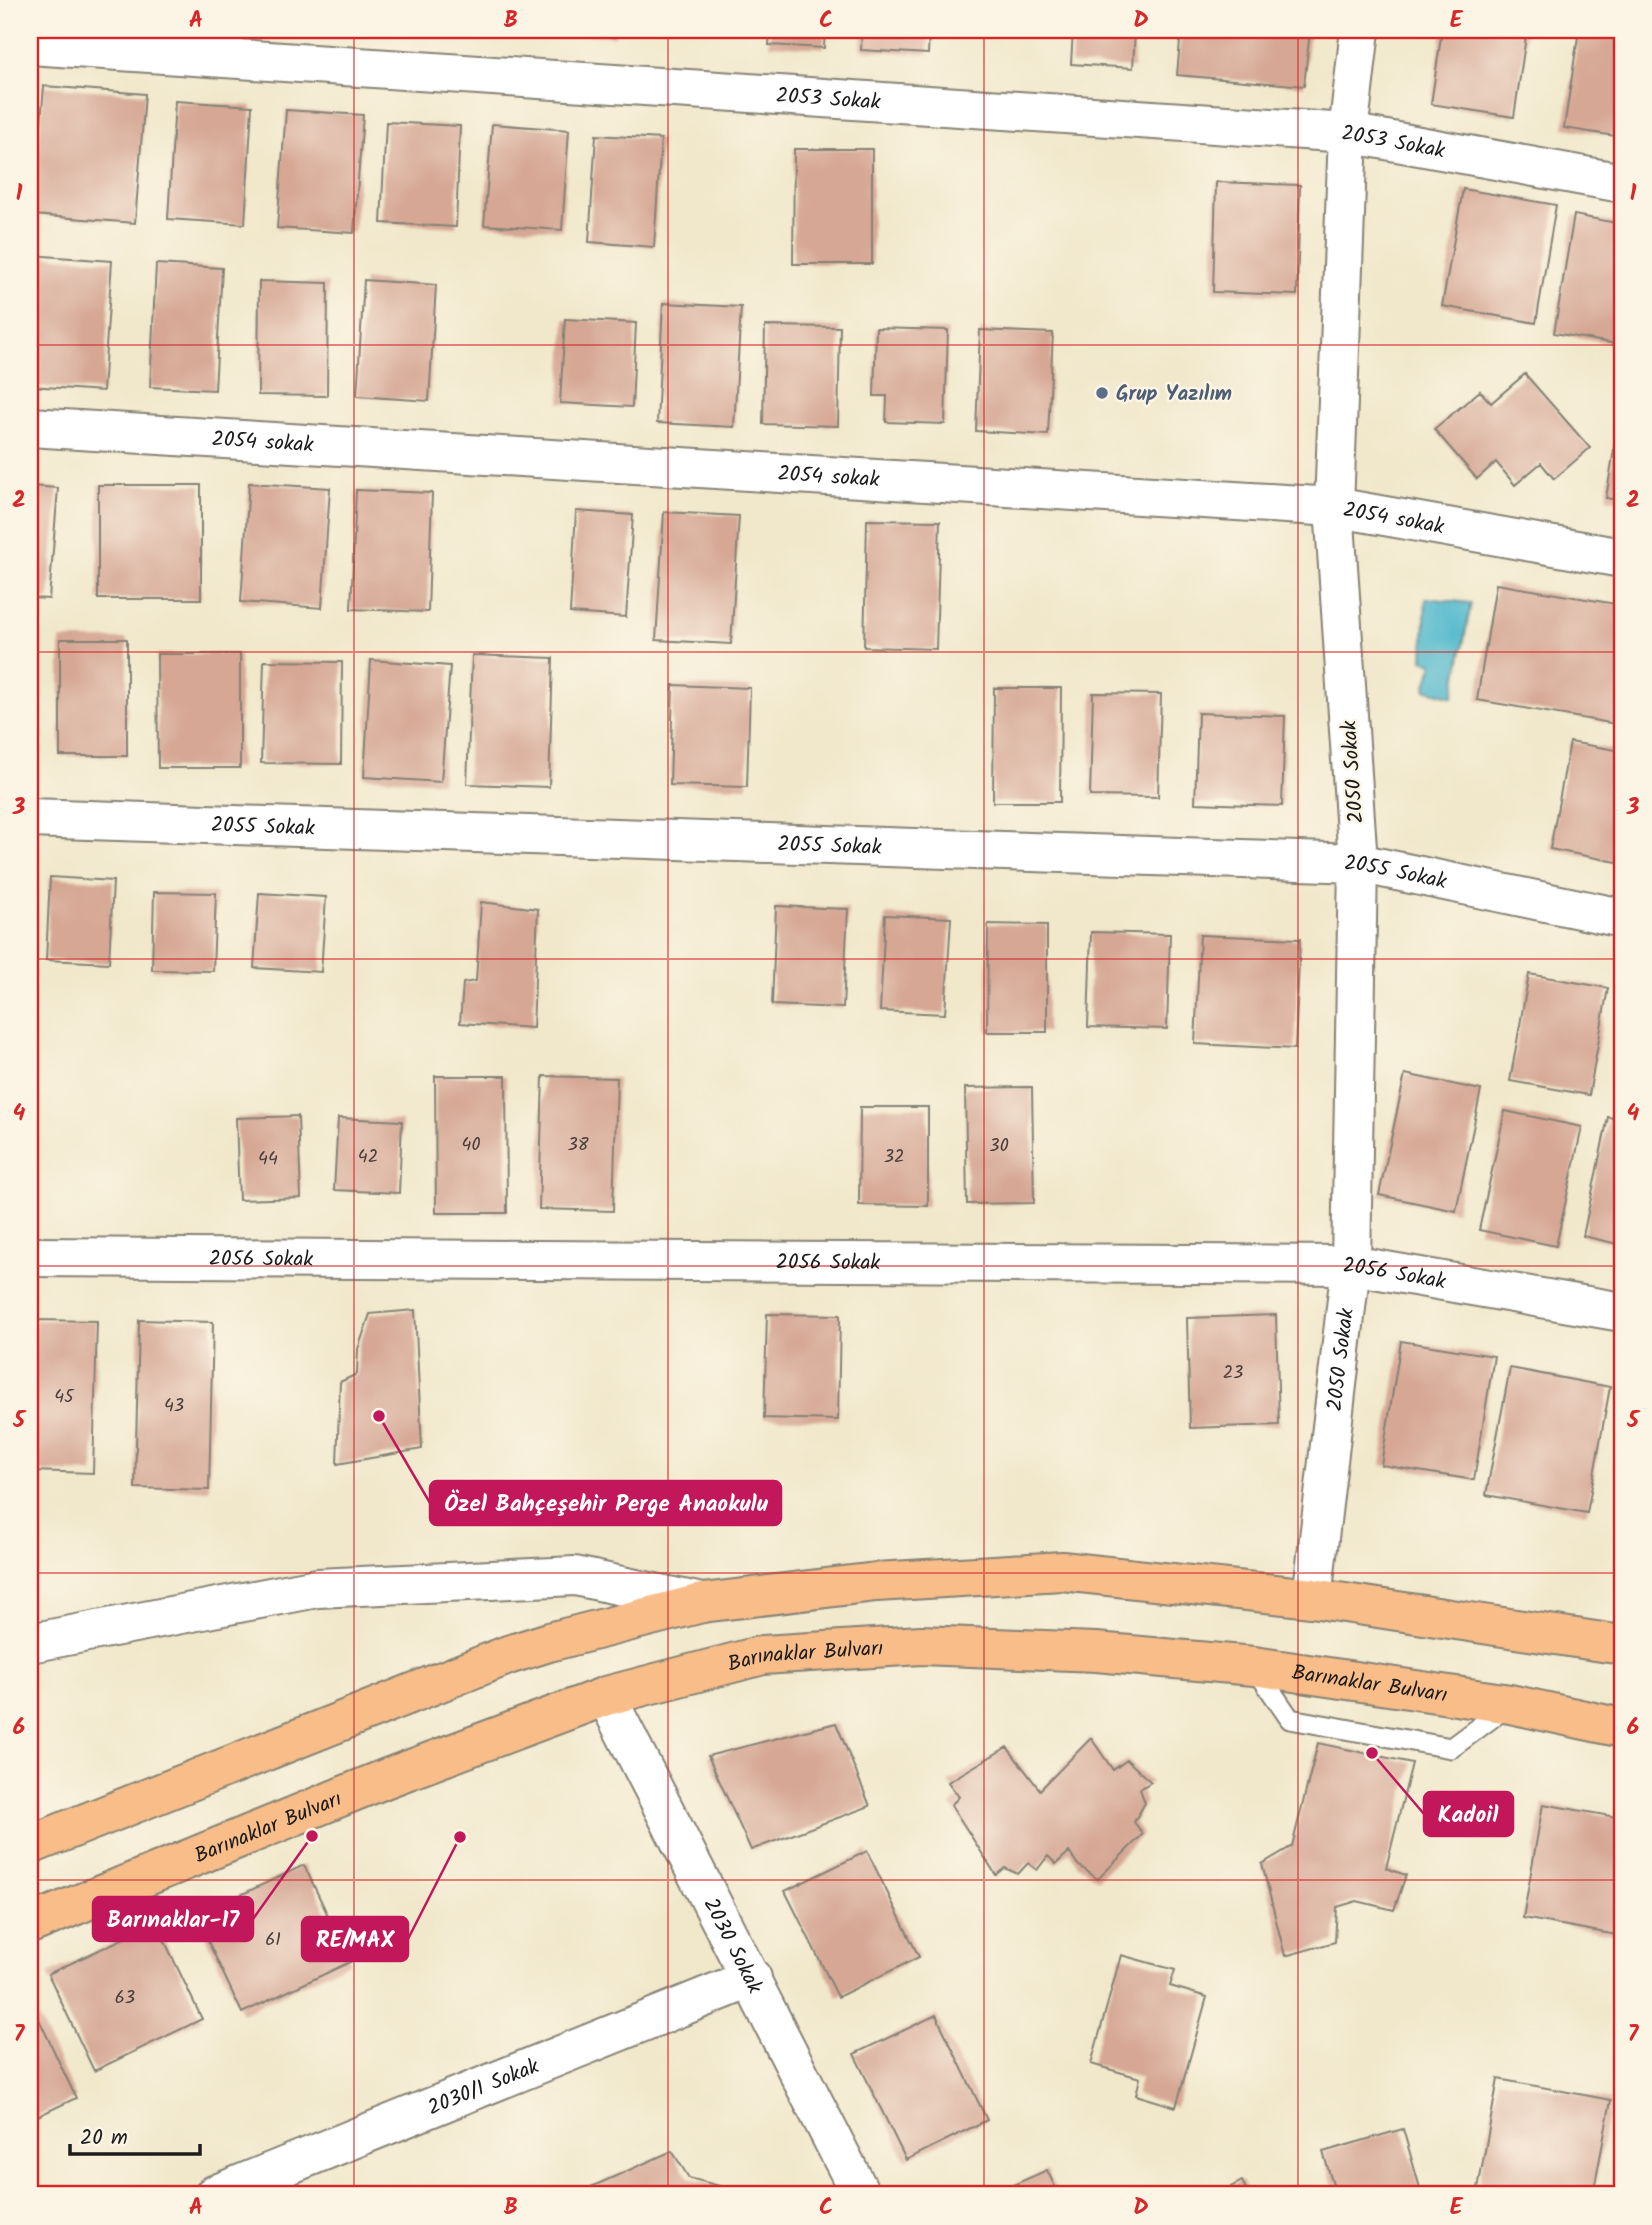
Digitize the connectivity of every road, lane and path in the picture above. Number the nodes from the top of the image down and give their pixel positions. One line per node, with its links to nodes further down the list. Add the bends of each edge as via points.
1 (1360, 30): 3 (street, 2050 Sokak)
2 (30, 45): 3 (street, 2053 Sokak)
3 (1348, 133): 4 (street, 2053 Sokak); 6 (street, 2050 Sokak)
4 (1622, 183)
5 (30, 427): 6 (street, 2054 sokak)
6 (1334, 507): 7 (street, 2054 sokak); 9 (street, 2050 Sokak)
7 (1622, 558)
8 (30, 818): 9 (street, 2055 Sokak)
9 (1358, 863): 10 (street, 2055 Sokak); 12 (street, 2050 Sokak)
10 (1622, 918)
11 (30, 1257): 12 (street, 2056 Sokak)
12 (1350, 1265): 13 (street, 2056 Sokak); 14 (street, 2050 Sokak)
13 (1622, 1312)
14 (1312, 1598): 15 (main road, via 1062,1571 876,1582); 17 (main road)
15 (702, 1603): 16 (street, via 575,1576 317,1588); 22 (main road, via 508,1655)
16 (30, 1643)
17 (1622, 1645)
18 (1254, 1666): 19 (main road, Barınaklar Bulvarı, via 1097,1652 921,1644 763,1655); 20 (main road, Barınaklar Bulvarı); 20 (lane, via 1290,1718 1451,1748)
19 (606, 1696): 23 (main road, Barınaklar Bulvarı, via 387,1778); 24 (street, 2030 Sokak)
20 (1510, 1704): 21 (main road, Barınaklar Bulvarı)
21 (1622, 1728)
22 (30, 1845)
23 (30, 1924)
24 (752, 1978): 25 (street, 2030/1 Sokak); 26 (street, 2030 Sokak)
25 (214, 2195)
26 (861, 2195)

